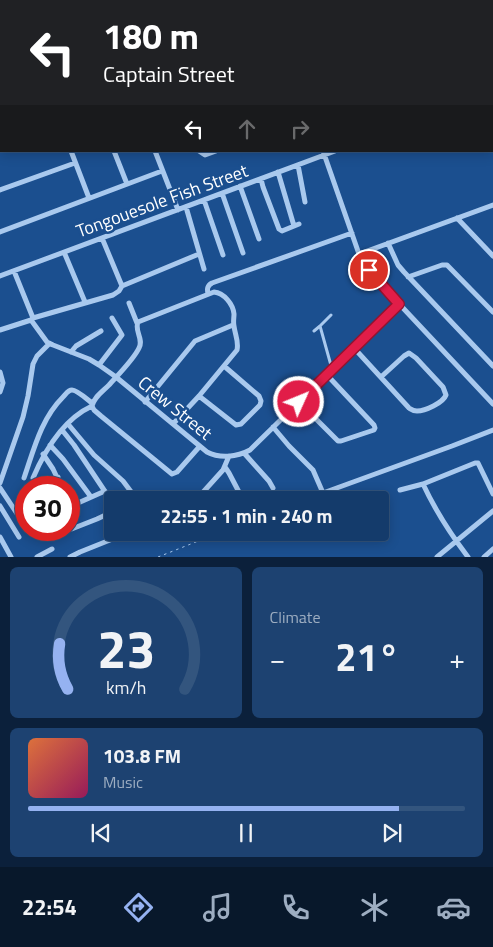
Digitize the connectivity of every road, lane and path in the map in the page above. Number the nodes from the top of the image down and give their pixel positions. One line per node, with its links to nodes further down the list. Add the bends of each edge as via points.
1 (71, 152): 7 (street)
2 (114, 152): 12 (street)
3 (155, 152): 9 (street)
4 (200, 152): 5 (street, via 205,155)
5 (213, 152)
6 (324, 153): 8 (street, Tongouesole Fish Street); 24 (street)
7 (75, 163): 14 (street); 16 (street)
8 (298, 165): 10 (street, Tongouesole Fish Street); 18 (street)
9 (162, 171): 12 (street); 21 (street)
10 (278, 172): 11 (street, Tongouesole Fish Street); 11 (street, via 297,225 282,231 279,229)
11 (261, 179): 13 (street, Tongouesole Fish Street)
12 (127, 184): 16 (street)
13 (240, 186): 15 (street, Tongouesole Fish Street); 26 (street)
14 (0, 190)
15 (222, 193): 17 (street, Tongouesole Fish Street); 29 (street)
16 (89, 198): 23 (street)
17 (204, 200): 20 (street, Tongouesole Fish Street); 32 (street)
18 (305, 202)
19 (493, 204): 22 (street)
20 (186, 207): 21 (street, Tongouesole Fish Street); 30 (street)
21 (178, 210): 25 (street, Tongouesole Fish Street)
22 (457, 218): 27 (street); 33 (street)
23 (0, 232)
24 (352, 233): 31 (street); 39 (street, via 212,283 207,288)
25 (102, 238): 28 (street, Tongouesole Fish Street); 38 (street)
26 (259, 239)
27 (388, 243): 31 (street); 37 (street)
28 (64, 252): 35 (street, Tongouesole Fish Street); 40 (street)
29 (243, 253)
30 (199, 254): 34 (street); 38 (street)
31 (359, 254): 42 (street, via 373,276)
32 (223, 255)
33 (493, 256)
34 (204, 269)
35 (14, 271): 36 (street, Tongouesole Fish Street); 46 (street)
36 (0, 276)
37 (408, 277): 43 (street, via 447,265); 58 (street)
38 (122, 286): 40 (street, via 113,295)
39 (208, 294): 47 (street, via 139,321); 48 (street, via 216,292 231,304)
40 (85, 302): 46 (street)
41 (129, 302): 47 (street)
42 (399, 304): 54 (street, Crew Street); 66 (street)
43 (493, 312)
44 (330, 315): 49 (lane)
45 (112, 318): 56 (street, via 122,335)
46 (32, 319): 50 (street); 53 (street)
47 (137, 325): 62 (street, via 141,345)
48 (233, 325): 57 (street, via 237,350); 67 (street, via 195,341)
49 (320, 326): 52 (lane); 59 (lane)
50 (0, 330)
51 (101, 331): 55 (street)
52 (314, 331)
53 (49, 344): 55 (street, Crew Street); 85 (street, via 34,364 23,417)
54 (354, 348): 59 (street, Crew Street); 63 (street)
55 (70, 352): 56 (street, Crew Street)
56 (99, 365): 62 (street, Crew Street)
57 (224, 366): 65 (street); 65 (street, via 257,394 261,404 237,425)
58 (493, 366)
59 (332, 369): 61 (street, Crew Street)
60 (0, 372): 64 (street)
61 (327, 375): 68 (street, Crew Street); 68 (street, via 374,425 374,430 338,441)
62 (116, 377): 67 (street, Crew Street); 69 (street)
63 (380, 377): 63 (street, via 415,411 431,407 446,395 443,387 409,353)
64 (0, 392)
65 (199, 396): 72 (street)
66 (491, 396): 70 (street)
67 (145, 402): 72 (street, Crew Street)
68 (299, 402): 73 (street, Crew Street)
69 (92, 404): 71 (street); 77 (street, via 100,416 172,474); 82 (street, via 69,390 48,415)
70 (493, 404)
71 (68, 424): 74 (street); 91 (street)
72 (173, 424): 77 (street, Crew Street)
73 (273, 427): 78 (street, Crew Street); 94 (street, via 313,470)
74 (62, 430): 76 (street); 89 (street)
75 (493, 430): 95 (street)
76 (50, 445): 79 (street); 97 (street)
77 (200, 446): 80 (street, Crew Street, via 214,456)
78 (244, 453): 80 (street, Crew Street); 88 (street)
79 (44, 454): 83 (street); 84 (street)
80 (229, 456): 81 (street)
81 (225, 467): 92 (street); 93 (street)
82 (25, 476)
83 (34, 476)
84 (57, 476)
85 (0, 483)
86 (423, 484): 90 (street); 96 (street, via 478,463); 108 (street, via 442,522)
87 (0, 488): 100 (street)
88 (273, 488)
89 (105, 490): 97 (street)
90 (400, 490)
91 (129, 491)
92 (205, 491)
93 (238, 491)
94 (323, 491)
95 (329, 491)
96 (493, 494)
97 (91, 497): 98 (street)
98 (80, 501)
99 (0, 506): 104 (street)
100 (15, 510)
101 (493, 511): 108 (street)
102 (104, 516): 103 (street)
103 (80, 525)
104 (15, 532)
105 (0, 537): 109 (street)
106 (108, 541): 115 (street)
107 (198, 541): 116 (path)
108 (456, 541): 117 (street); 118 (street)
109 (6, 548): 112 (street); 113 (street)
110 (52, 549): 114 (street)
111 (493, 549): 119 (street)
112 (0, 552)
113 (11, 557)
114 (37, 557)
115 (70, 557)
116 (158, 557)
117 (437, 557)
118 (468, 557)
119 (484, 557)

